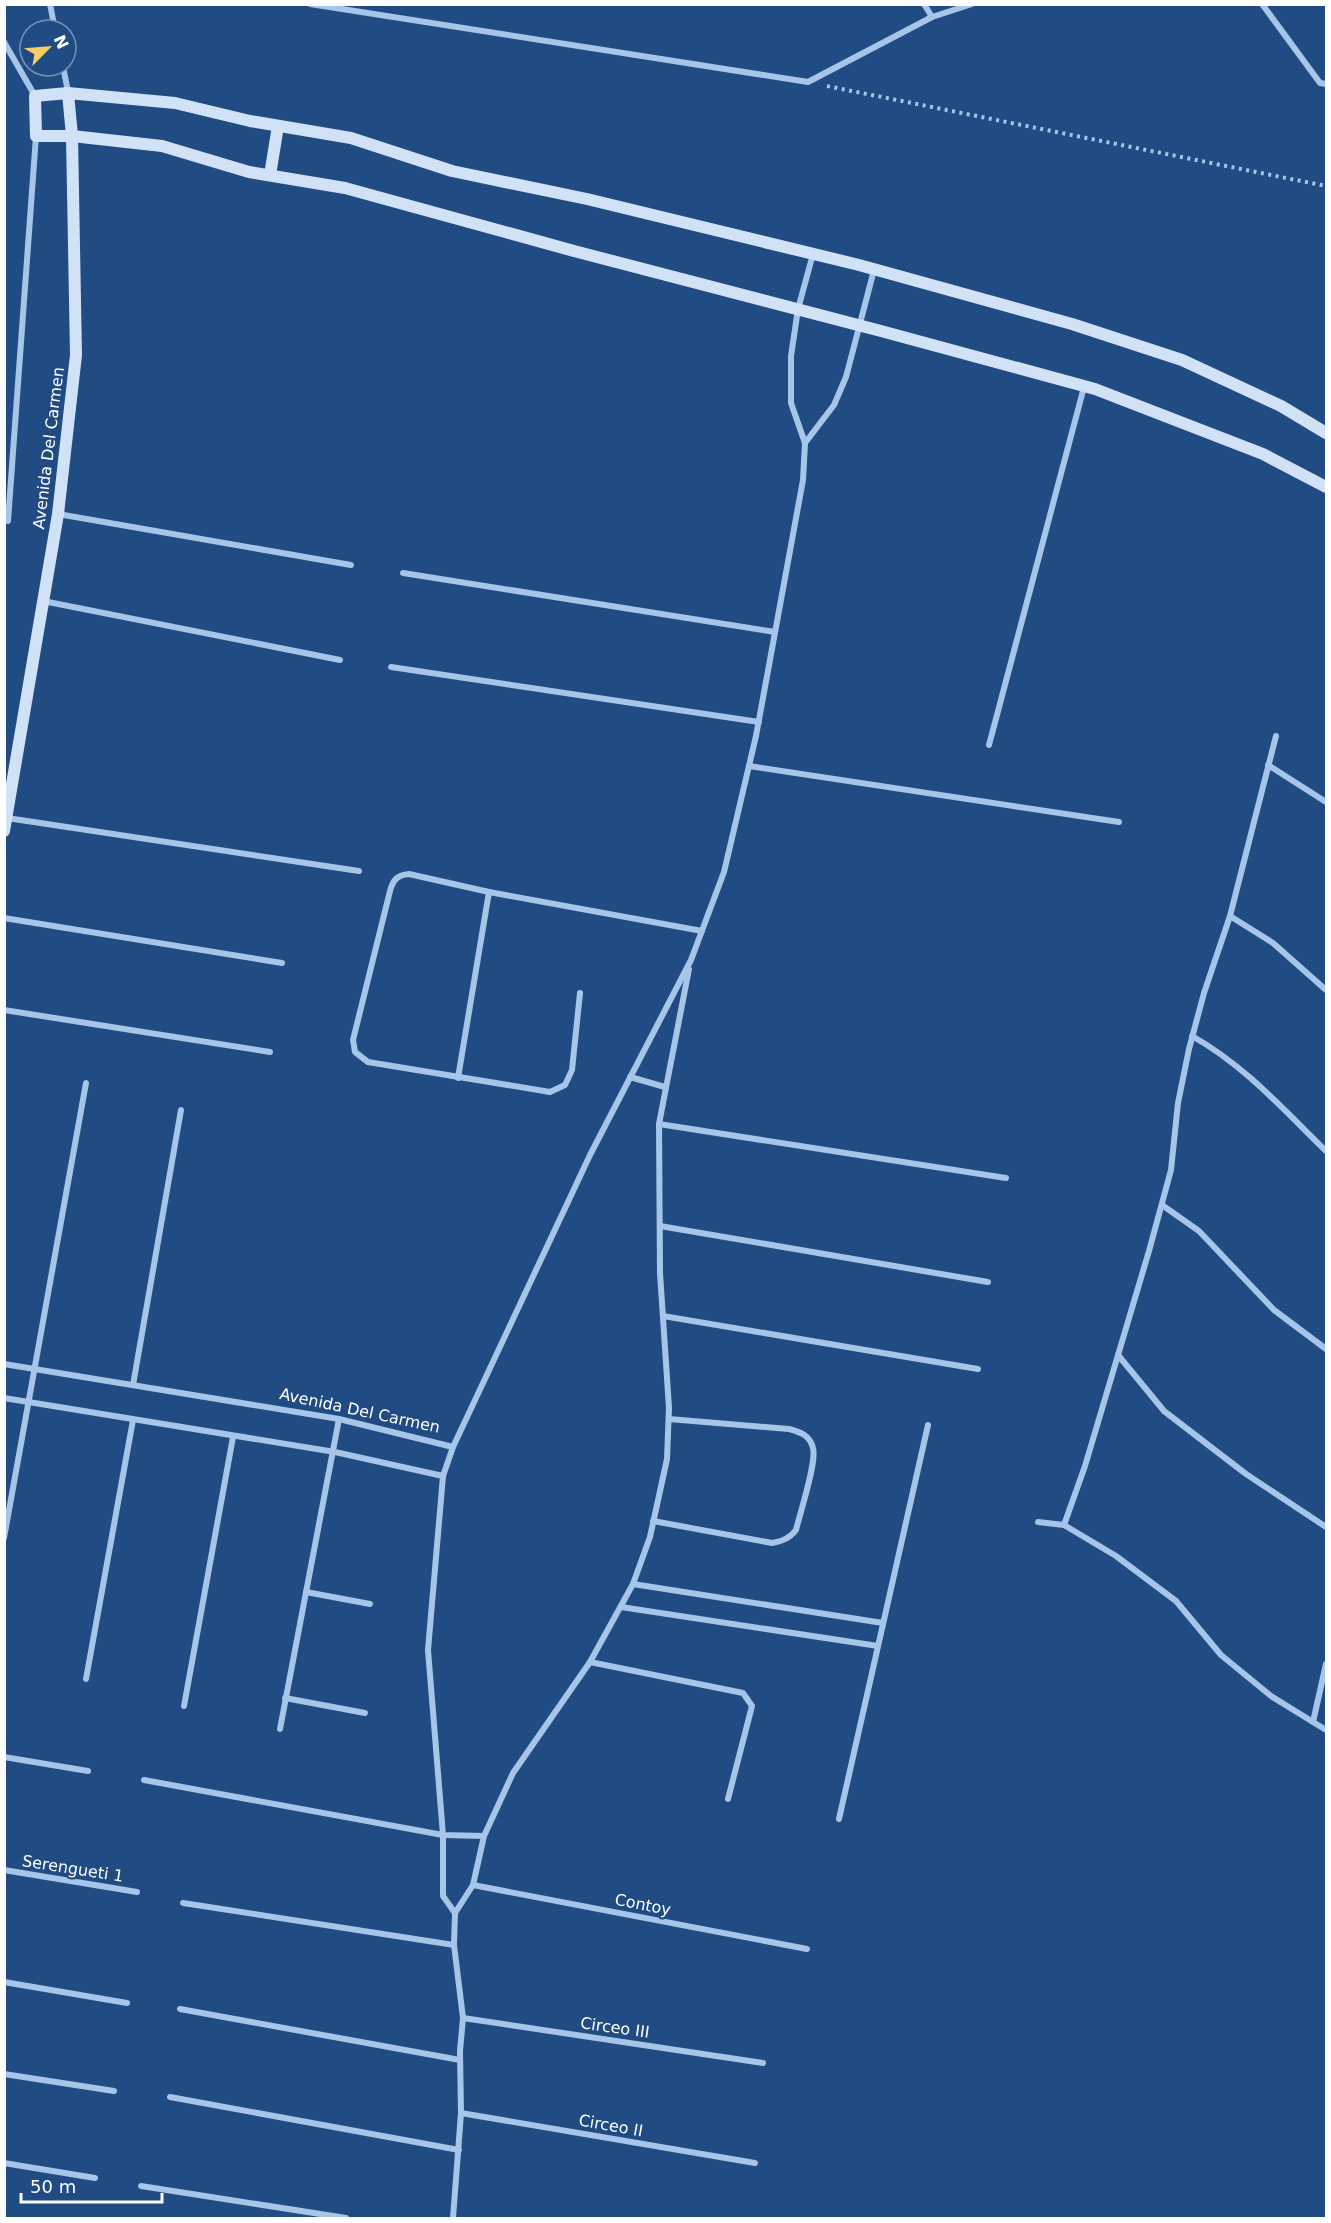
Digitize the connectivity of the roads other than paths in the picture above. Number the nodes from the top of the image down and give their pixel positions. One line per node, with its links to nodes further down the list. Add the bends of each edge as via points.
1 (310, 4): 5 (street, via 808,82)
2 (924, 4): 5 (street)
3 (972, 4): 5 (street)
4 (1262, 4): 8 (street, via 1320,82)
5 (932, 17)
6 (4, 42): 10 (street)
7 (65, 78): 9 (street, Avenida Del Carmen)
8 (1326, 84)
9 (68, 93): 10 (main road); 11 (main road, via 175,103); 13 (main road, Avenida Del Carmen)
10 (35, 96): 12 (main road, Avenida Del Carmen)
11 (278, 126): 14 (main road); 15 (main road, via 351,138 452,171)
12 (36, 136): 13 (main road); 24 (street, Avenida Del Carmen)
13 (72, 136): 14 (main road, via 162,146); 23 (main road, Avenida Del Carmen, via 76,355)
14 (270, 175): 17 (main road, via 345,188)
15 (813, 254): 16 (main road); 17 (street)
16 (874, 270): 18 (street); 20 (main road, via 1072,324 1182,360 1281,406)
17 (798, 309): 18 (main road); 21 (street, via 791,356 791,403)
18 (859, 325): 19 (main road); 21 (street, via 846,377 834,405)
19 (1084, 386): 22 (main road, via 1263,454); 33 (street)
20 (1326, 433)
21 (805, 443): 28 (street, via 803,480)
22 (1326, 486)
23 (58, 514): 25 (street); 27 (main road, Avenida Del Carmen)
24 (6, 520)
25 (351, 565)
26 (402, 573): 28 (street)
27 (43, 602): 29 (street); 38 (main road, Avenida Del Carmen)
28 (775, 633): 31 (street)
29 (340, 660)
30 (391, 667): 31 (street)
31 (759, 722): 35 (street)
32 (1276, 736): 34 (street)
33 (989, 745)
34 (1268, 765): 36 (street); 41 (street)
35 (749, 766): 37 (street); 43 (street, via 724,872)
36 (1326, 802)
37 (1119, 822)
38 (6, 824): 39 (street)
39 (359, 871)
40 (489, 892): 43 (street); 52 (street); 52 (street, via 409,874 396,878 352,1040 355,1052 368,1062)
41 (1230, 916): 46 (street, via 1273,944); 49 (street)
42 (4, 918): 45 (street)
43 (702, 931): 44 (street)
44 (691, 960): 51 (street); 54 (street)
45 (282, 963)
46 (1326, 990)
47 (580, 993): 52 (street, via 572,1070 561,1088 550,1092)
48 (4, 1010): 50 (street)
49 (1192, 1036): 57 (street, via 1249,1076); 59 (street)
50 (270, 1052)
51 (630, 1077): 54 (street); 76 (street)
52 (458, 1078)
53 (86, 1083): 67 (street)
54 (665, 1087): 56 (street)
55 (181, 1110): 68 (street)
56 (659, 1124): 58 (street); 60 (street)
57 (1326, 1151)
58 (1006, 1178)
59 (1162, 1205): 63 (street, via 1199,1231 1274,1310); 64 (street)
60 (660, 1226): 61 (street); 62 (street)
61 (988, 1282)
62 (663, 1316): 66 (street); 72 (street)
63 (1326, 1349)
64 (1119, 1355): 81 (street); 82 (street, via 1164,1412 1246,1474)
65 (4, 1364): 67 (street, Avenida Del Carmen)
66 (978, 1369)
67 (36, 1370): 68 (street, Avenida Del Carmen); 70 (street)
68 (133, 1385): 71 (street, Avenida Del Carmen)
69 (4, 1398): 70 (street)
70 (30, 1402): 73 (street); 83 (street)
71 (339, 1419): 76 (street, Avenida Del Carmen); 77 (street)
72 (669, 1419): 79 (street, via 667,1459); 79 (street, via 789,1429 810,1440 814,1455 796,1530 783,1541 772,1543)
73 (133, 1420): 75 (street); 92 (street)
74 (928, 1425): 88 (street)
75 (233, 1437): 77 (street); 94 (street)
76 (453, 1447): 78 (street, Avenida Del Carmen)
77 (334, 1452): 78 (street); 85 (street)
78 (443, 1476): 104 (street, Avenida Del Carmen, via 428,1650)
79 (653, 1521): 84 (street)
80 (1038, 1522): 81 (street)
81 (1064, 1525): 96 (street, via 1116,1556 1176,1601 1221,1655 1271,1696)
82 (1326, 1527)
83 (4, 1538)
84 (633, 1584): 87 (street); 88 (street)
85 (306, 1592): 86 (street); 93 (street)
86 (370, 1604)
87 (621, 1607): 89 (street); 90 (street)
88 (883, 1623): 89 (street)
89 (878, 1646): 103 (street)
90 (590, 1662): 102 (street, via 743,1693 752,1706); 105 (street, via 513,1773)
91 (1326, 1664): 96 (street)
92 (86, 1679)
93 (285, 1698): 95 (street); 97 (street)
94 (184, 1706)
95 (365, 1713)
96 (1313, 1722): 98 (street)
97 (280, 1729)
98 (1326, 1730)
99 (4, 1758): 100 (street)
100 (88, 1771)
101 (144, 1780): 104 (street)
102 (728, 1799)
103 (839, 1819)
104 (443, 1835): 105 (street); 110 (street, Avenida Del Carmen, via 443,1896)
105 (484, 1836): 107 (street)
106 (4, 1870): 108 (street, Serengueti 1)
107 (473, 1885): 110 (street); 112 (street, Contoy)
108 (137, 1892)
109 (183, 1903): 111 (street)
110 (455, 1913): 111 (street)
111 (454, 1945): 116 (street)
112 (807, 1949)
113 (4, 1982): 114 (street)
114 (127, 2003)
115 (180, 2009): 117 (street)
116 (463, 2018): 117 (street); 118 (street, Circeo III)
117 (460, 2060): 122 (street)
118 (763, 2063)
119 (4, 2074): 120 (street)
120 (114, 2091)
121 (170, 2097): 123 (street)
122 (461, 2113): 123 (street); 125 (street, Circeo II)
123 (459, 2150): 129 (street)
124 (4, 2163): 126 (street)
125 (755, 2163)
126 (95, 2178)
127 (141, 2186): 128 (street)
128 (346, 2218)
129 (453, 2218)

